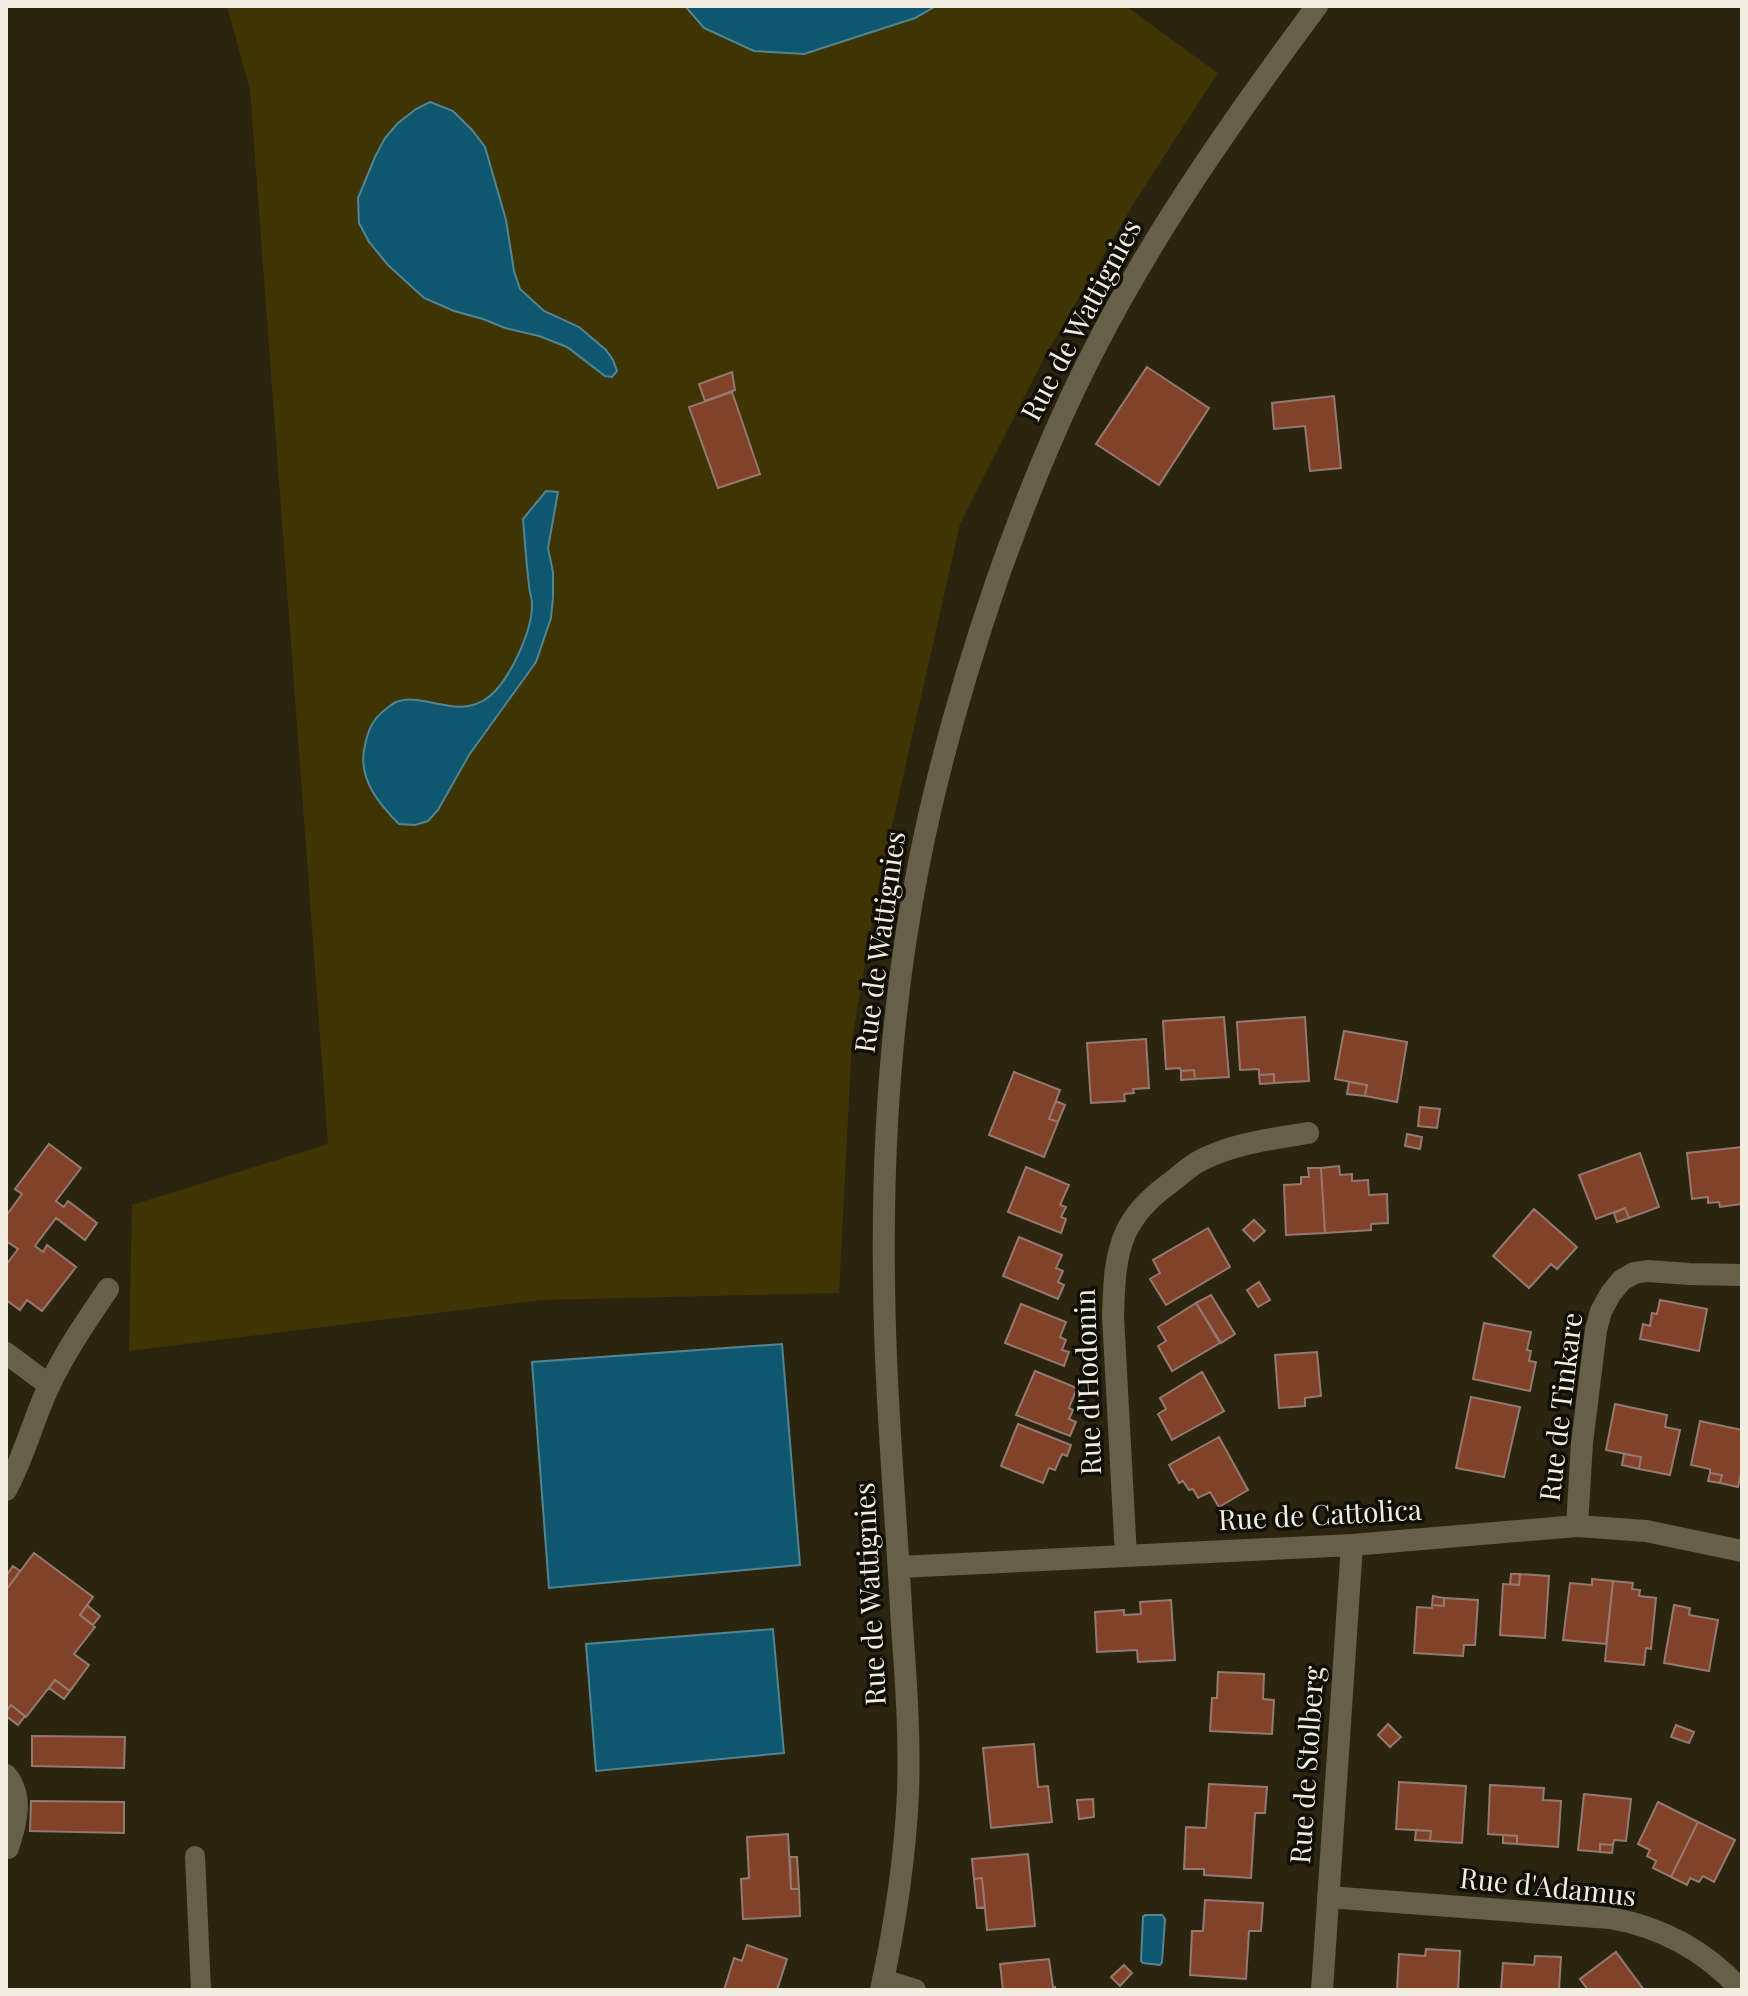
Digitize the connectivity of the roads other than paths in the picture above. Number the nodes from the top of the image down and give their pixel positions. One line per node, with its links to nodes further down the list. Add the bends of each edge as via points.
1 (1317, 6): 12 (street, Rue de Wattignies, via 1206,161 1093,351 1057,425 1007,554 944,752 918,866 896,1012 886,1152 884,1283)
2 (1308, 1133): 11 (street, Rue d'Hodonin, via 1229,1149 1196,1163 1141,1209 1126,1231 1114,1276 1113,1316)
3 (1742, 1275): 8 (street, Rue de Tinkare, via 1647,1271 1622,1280 1611,1293 1596,1330)
4 (108, 1289): 6 (street)
5 (6, 1353): 6 (street)
6 (49, 1385): 7 (street)
7 (6, 1490)
8 (1577, 1526): 9 (street, Rue de Cattolica); 10 (street, Rue de Cattolica, via 1646,1531)
9 (1352, 1545): 11 (street, Rue de Cattolica); 16 (street, Rue de Stolberg)
10 (1742, 1551)
11 (1126, 1556): 12 (street, Rue de Cattolica)
12 (899, 1567): 17 (street, Rue de Wattignies, via 908,1789 902,1878)
13 (6, 1775): 14 (street, via 13,1783 17,1808)
14 (8, 1848)
15 (195, 1856): 18 (lane)
16 (1328, 1897): 20 (street, Rue de Stolberg); 21 (street, Rue d'Adamus, via 1633,1922 1676,1939)
17 (882, 1985): 19 (street, Rue de Wattignies)
18 (201, 1990)
19 (915, 1990)
20 (1322, 1990)
21 (1741, 1990)

